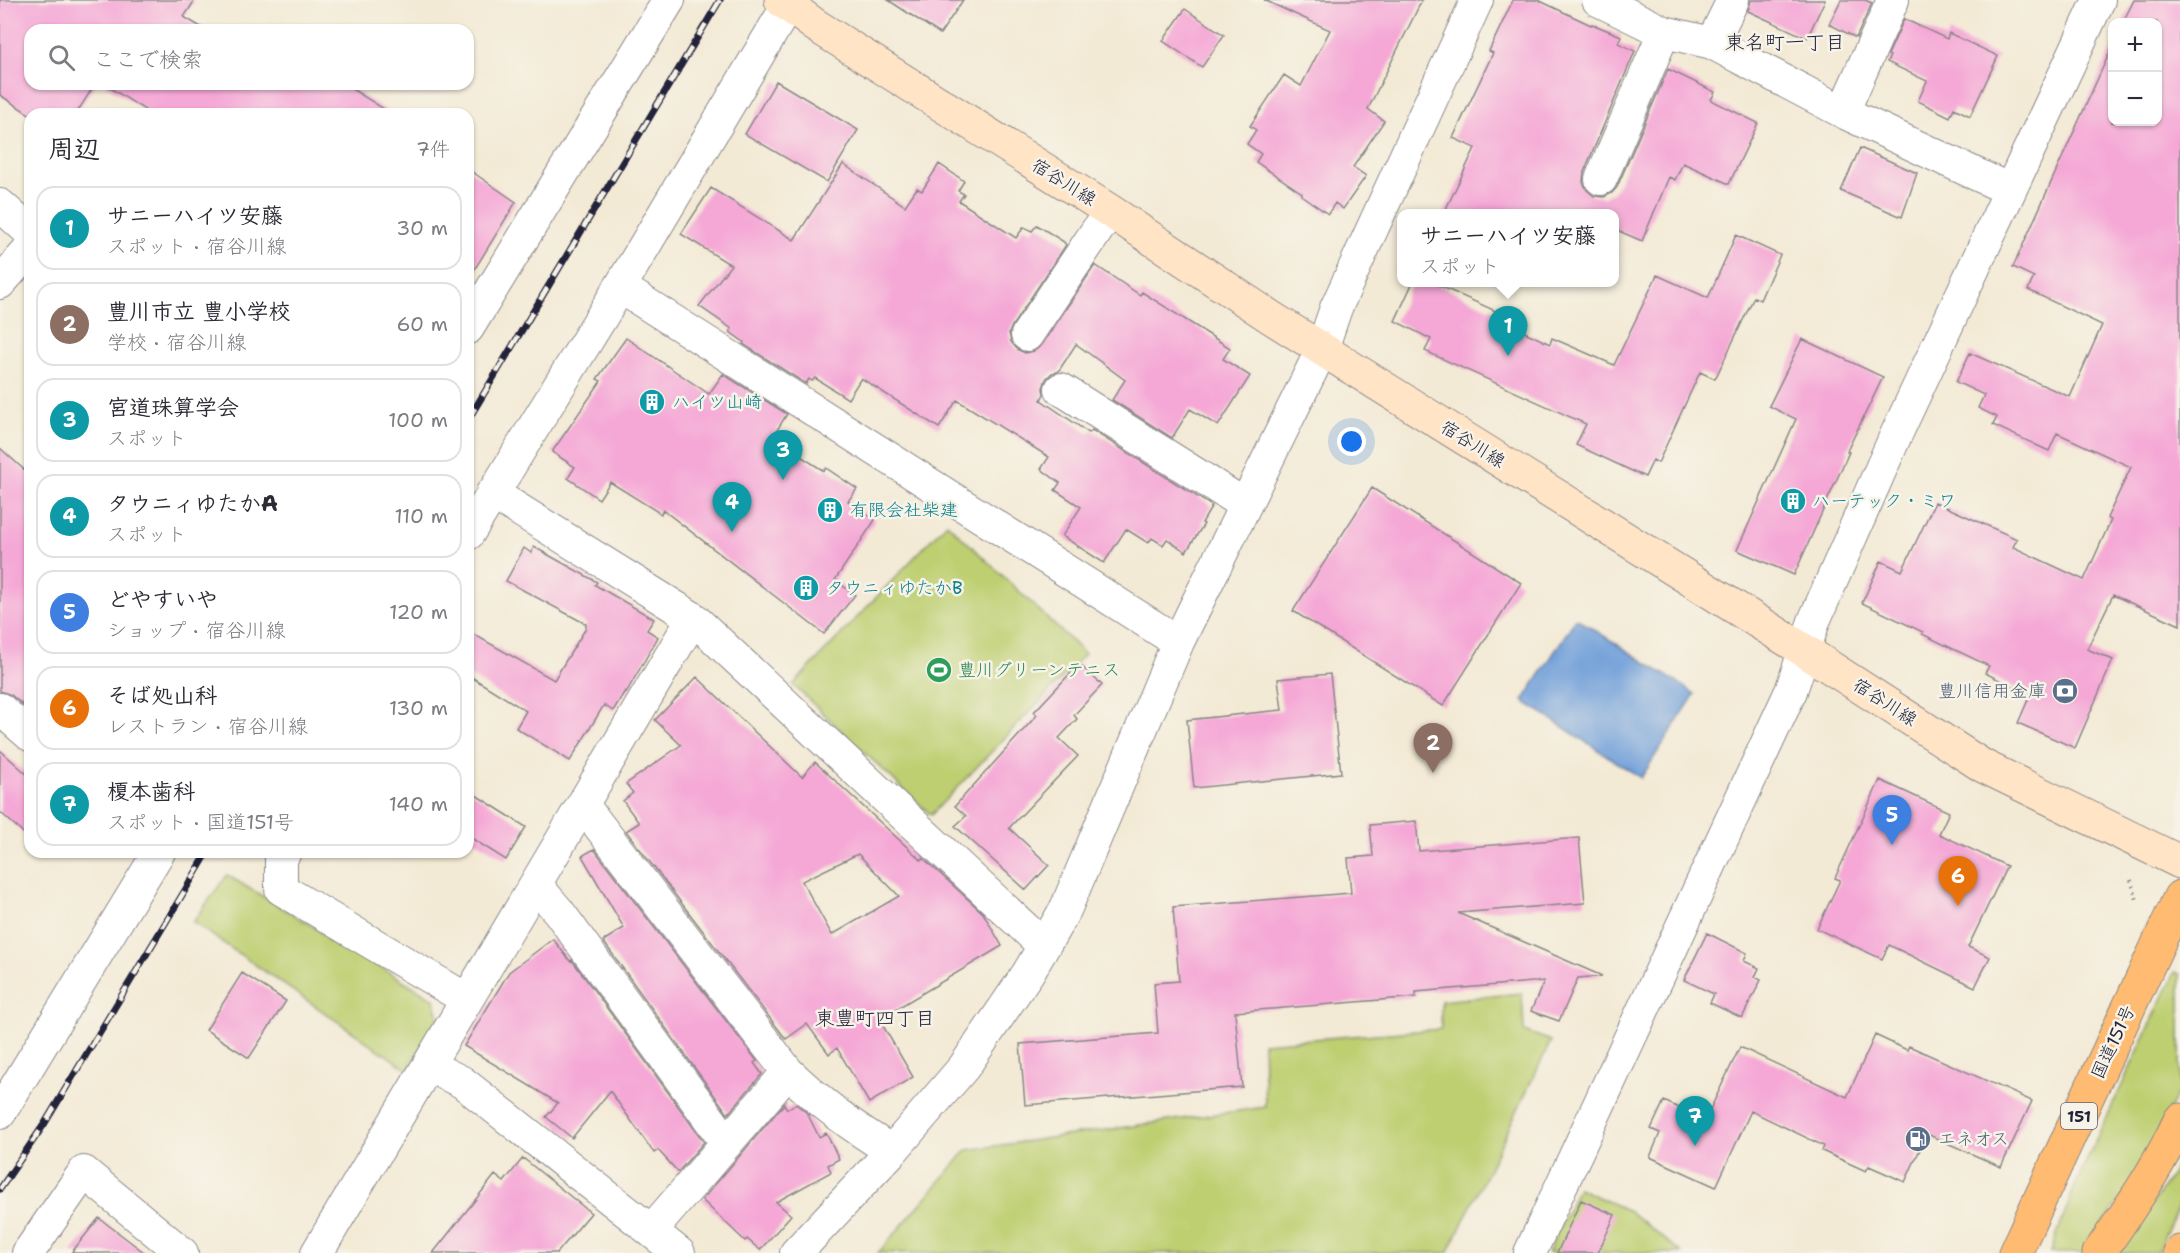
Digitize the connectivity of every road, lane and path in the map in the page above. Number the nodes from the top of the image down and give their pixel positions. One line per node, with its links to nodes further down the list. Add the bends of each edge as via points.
1 (669, 0): 19 (street)
2 (1477, 0): 21 (street, via 1336,308)
3 (1598, 0): 8 (street)
4 (1733, 0): 9 (street)
5 (1893, 0): 10 (street)
6 (2099, 0): 12 (street)
7 (787, 2): 14 (main road, 宿谷川線, via 815,25); 18 (street)
8 (1664, 32): 9 (street); 11 (street)
9 (1712, 43): 10 (street)
10 (1842, 112): 12 (street)
11 (1601, 179)
12 (2010, 190): 28 (street, via 1895,437 1814,621)
13 (0, 206): 15 (street)
14 (1110, 212): 20 (street); 21 (main road, 宿谷川線)
15 (24, 227)
16 (24, 256): 17 (street)
17 (0, 283)
18 (620, 286): 23 (street); 27 (street)
19 (474, 318)
20 (1028, 335)
21 (1322, 349): 24 (street); 28 (main road, 宿谷川線)
22 (1061, 389): 24 (street)
23 (492, 493): 25 (street); 26 (street)
24 (1245, 505): 27 (street)
25 (474, 524)
26 (693, 618): 31 (street); 37 (street)
27 (1178, 642): 37 (street, via 1066,908)
28 (1805, 651): 34 (main road, 宿谷川線, via 1983,766); 51 (street, via 1791,691)
29 (0, 709): 30 (street)
30 (24, 730)
31 (583, 805): 35 (street); 40 (street)
32 (155, 858): 41 (street)
33 (282, 858): 38 (street, via 281,889)
34 (2180, 862)
35 (536, 885): 38 (street); 43 (street)
36 (2180, 897): 52 (highway, 国道151号 / 151)
37 (1044, 945): 44 (street, via 964,1067)
38 (466, 999): 39 (street)
39 (429, 1066): 45 (street, via 462,1082); 48 (street)
40 (788, 1072): 43 (street); 44 (street, via 858,1131)
41 (0, 1113)
42 (2180, 1120): 53 (highway, via 2146,1186)
43 (727, 1143): 45 (street)
44 (892, 1151): 50 (street)
45 (651, 1231): 49 (street)
46 (28, 1253): 47 (street, via 84,1172)
47 (182, 1253)
48 (317, 1253)
49 (679, 1253)
50 (796, 1253)
51 (1530, 1253)
52 (2015, 1253)
53 (2099, 1253)

